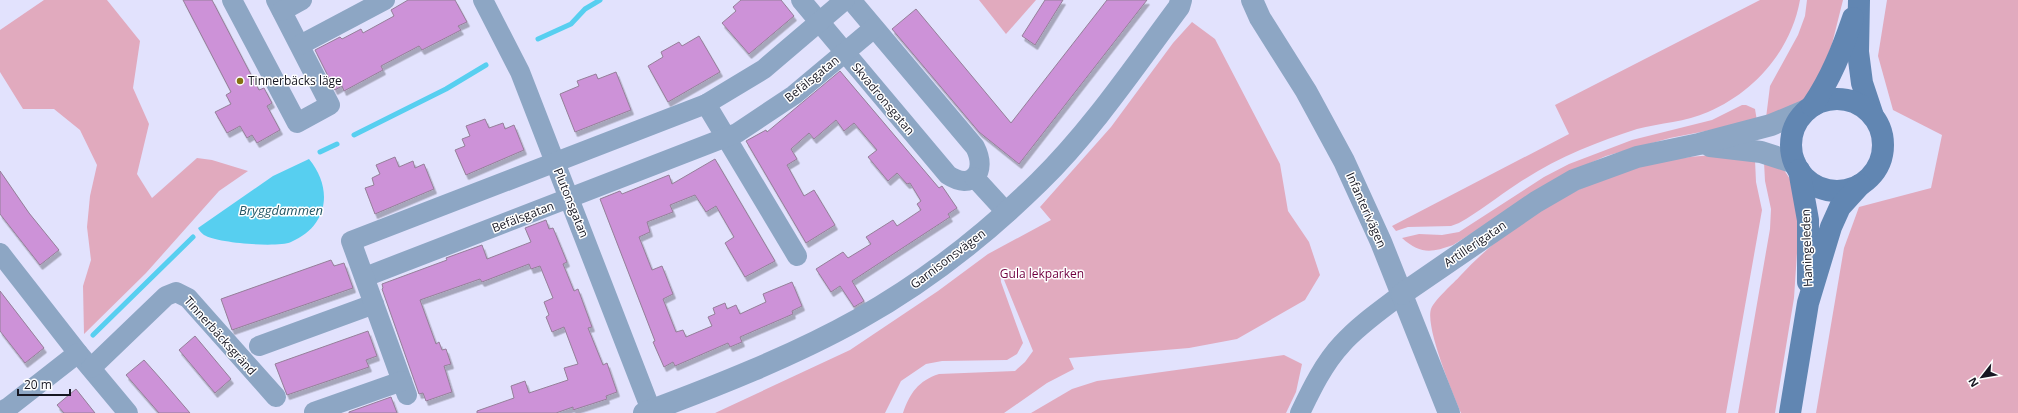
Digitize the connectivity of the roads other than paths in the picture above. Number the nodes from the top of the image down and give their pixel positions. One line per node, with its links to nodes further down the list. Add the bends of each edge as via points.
1 (232, 0): 15 (street, via 297,123 330,105)
2 (302, 0): 11 (street)
3 (385, 0): 15 (street)
4 (483, 0): 22 (street, Plutonsgatan, via 520,72)
5 (801, 0): 13 (street, Skvadronsgatan)
6 (845, 0): 13 (street)
7 (851, 0): 14 (street)
8 (1237, 0): 12 (street, Infanterivägen)
9 (1859, 1): 18 (main road, via 1838,61); 19 (main road, via 1858,52 1862,83)
10 (1183, 2): 27 (street, Garnisonsvägen, via 1087,128 1040,181)
11 (279, 5): 15 (street)
12 (1256, 9): 31 (street, Infanterivägen, via 1306,91 1344,161)
13 (819, 22): 16 (street, Skvadronsgatan); 17 (street, via 764,69)
14 (874, 28): 16 (street, Befälsgatan); 24 (street, via 975,147 981,165)
15 (300, 45)
16 (844, 53): 20 (street, Befälsgatan, via 787,100); 24 (street, Skvadronsgatan, via 948,175 963,181)
17 (706, 104): 20 (street); 22 (street)
18 (1810, 108): 19 (main road, via 1828,99 1845,99 1861,105); 21 (street, Artillerigatan, via 1782,121); 23 (main road, via 1794,129 1792,152)
19 (1874, 116): 25 (main road, via 1881,130 1884,146 1881,161 1872,175)
20 (726, 138): 26 (street, Befälsgatan); 29 (street)
21 (1699, 144): 23 (street, Artillerigatan, via 1761,152); 31 (street, Artillerigatan, via 1637,157 1574,180 1536,202)
22 (555, 162): 26 (street, Plutonsgatan); 30 (street, via 351,241)
23 (1797, 167): 25 (main road, via 1811,182 1827,189 1844,190); 32 (main road, Haningeleden, via 1808,220)
24 (974, 177): 27 (street)
25 (1860, 185): 32 (main road, Haningeleden, via 1840,207 1831,226)
26 (570, 199): 30 (street, Befälsgatan); 40 (street, Plutonsgatan)
27 (1007, 213): 40 (street, Garnisonsvägen, via 929,275 858,320 762,365)
28 (0, 253): 35 (street)
29 (797, 256)
30 (365, 277): 33 (street)
31 (1402, 294): 42 (street, Artillerigatan, via 1342,343 1330,359); 43 (street, Infanterivägen)
32 (1808, 303): 44 (main road, Haningeleden)
33 (374, 304): 34 (street); 39 (street, via 404,388)
34 (259, 346)
35 (78, 353): 36 (street); 38 (street)
36 (91, 368): 37 (street, Tinnerbäcksgränd, via 166,296 176,292 188,298); 41 (street)
37 (276, 397)
38 (0, 412)
39 (314, 412)
40 (647, 412)
41 (128, 413)
42 (1300, 413)
43 (1449, 413)
44 (1790, 413)

